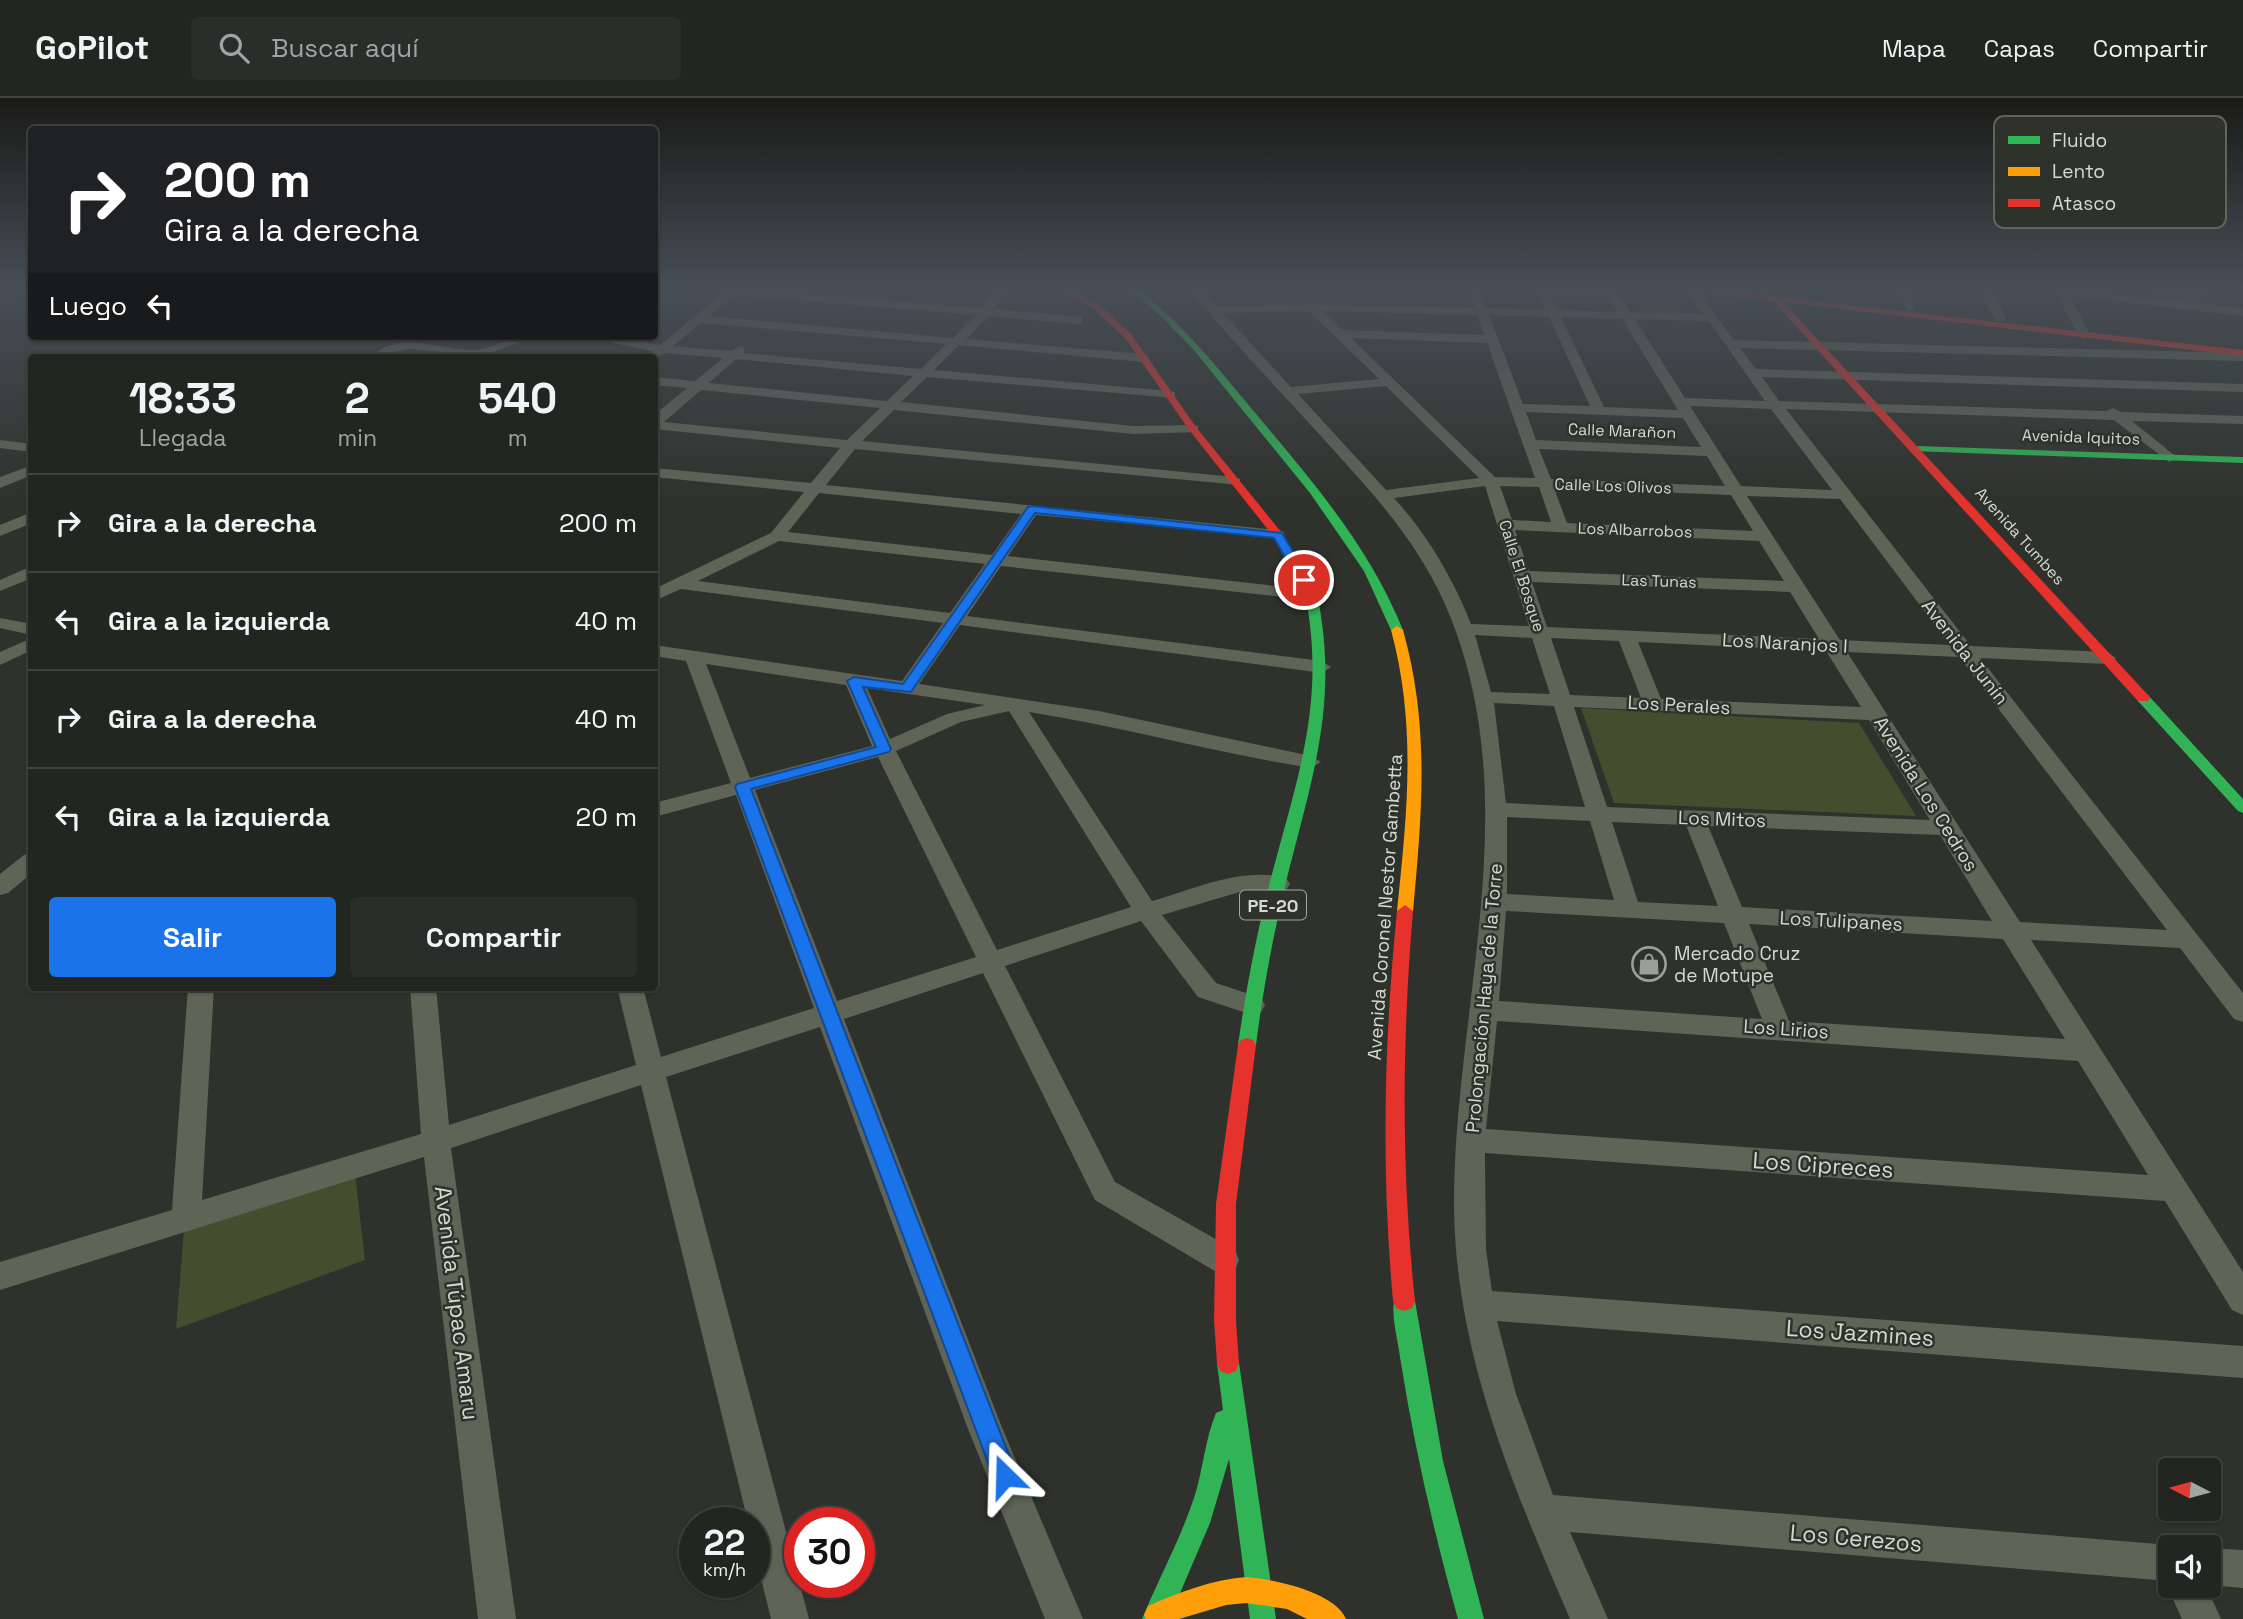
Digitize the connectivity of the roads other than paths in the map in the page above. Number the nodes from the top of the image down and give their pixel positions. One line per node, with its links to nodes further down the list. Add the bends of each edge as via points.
1 (728, 359): 20 (street)
2 (775, 359): 14 (street)
3 (935, 359): 14 (street)
4 (1145, 359): 23 (main road, PE-20)
5 (1207, 359): 141 (main road, Avenida Coronel Nestor Gambetta, via 1343,529 1390,610 1405,653 1415,702 1418,754 1394,1074 1394,1200 1420,1404)
6 (1257, 359): 22 (street, Prolongación Haya de la Torre)
7 (1365, 359): 18 (street, Calle El Bosque)
8 (1499, 359): 26 (street)
9 (1574, 359): 29 (street)
10 (1653, 359): 27 (street, Avenida Los Cedros)
11 (1741, 359): 15 (street, Avenida Junín)
12 (1832, 359): 16 (main road, Avenida Tumbes)
13 (2048, 359): 19 (street)
14 (921, 373): 23 (street); 25 (street)
15 (1751, 373): 16 (street); 24 (street, Avenida Junín)
16 (1848, 376): 19 (street); 28 (main road, Avenida Tumbes)
17 (658, 381): 20 (street)
18 (1388, 382): 22 (street); 45 (street, Calle El Bosque)
19 (2077, 383): 21 (street); 30 (street)
20 (697, 386): 25 (street); 31 (street)
21 (2243, 388)
22 (1286, 391): 51 (street, Prolongación Haya de la Torre)
23 (1170, 395): 34 (main road, PE-20)
24 (1775, 405): 27 (street); 28 (street); 52 (street, Avenida Junín)
25 (889, 406): 34 (street, via 1133,430); 36 (street)
26 (1517, 408): 29 (street); 37 (street)
27 (1684, 408): 29 (street); 40 (street, Avenida Los Cedros)
28 (1879, 409): 30 (street); 39 (main road, Avenida Tumbes)
29 (1599, 411)
30 (2117, 416): 32 (street); 41 (street)
31 (658, 420)
32 (2243, 420)
33 (658, 424): 36 (street)
34 (1192, 429): 46 (main road, PE-20)
35 (0, 444): 38 (street)
36 (851, 444): 46 (street); 49 (street)
37 (1530, 444): 40 (street, Calle Marañon); 48 (street)
38 (28, 446)
39 (1917, 449): 41 (main road, Avenida Iquitos); 80 (main road, Avenida Tumbes)
40 (1712, 452): 50 (street, Avenida Los Cedros)
41 (2169, 458): 42 (main road, Avenida Iquitos)
42 (2243, 460)
43 (28, 472): 47 (street)
44 (658, 472): 49 (street)
45 (1491, 481): 48 (street, Calle Los Olivos); 51 (street, Calle Los Olivos); 55 (street, Calle El Bosque)
46 (1235, 482): 59 (main road, PE-20)
47 (0, 483)
48 (1545, 483): 50 (street, Calle Los Olivos); 56 (street)
49 (814, 488): 53 (street); 58 (street)
50 (1736, 491): 52 (street, Calle Los Olivos); 60 (street, Avenida Los Cedros)
51 (1382, 495): 72 (street, Prolongación Haya de la Torre, via 1424,547)
52 (1844, 495): 78 (street, Avenida Junín)
53 (1032, 510): 59 (street); 61 (street)
54 (28, 519): 57 (street)
55 (1505, 526): 56 (street, Los Albarrobos); 63 (street, Calle El Bosque)
56 (1561, 527): 60 (street, Los Albarrobos)
57 (0, 531)
58 (777, 536): 61 (street); 64 (street)
59 (1278, 536): 68 (main road, PE-20)
60 (1764, 536): 66 (street, Avenida Los Cedros)
61 (996, 561): 68 (street); 69 (street)
62 (28, 573): 65 (street)
63 (1521, 576): 66 (street, Las Tunas); 73 (street, Calle El Bosque)
64 (681, 584): 67 (street); 69 (street)
65 (0, 586)
66 (1796, 587): 76 (street, Avenida Los Cedros)
67 (658, 594)
68 (1311, 595): 82 (main road, PE-20, via 1320,628)
69 (957, 620): 82 (street); 84 (street)
70 (0, 623): 71 (street)
71 (28, 629)
72 (1464, 629): 73 (street, Los Naranjos I); 85 (street, Prolongación Haya de la Torre)
73 (1539, 632): 74 (street, Los Naranjos I); 86 (street, Calle El Bosque)
74 (1626, 636): 76 (street, Los Naranjos I); 88 (street)
75 (28, 645): 81 (street)
76 (1833, 646): 78 (street, Los Naranjos I); 89 (street, Avenida Los Cedros)
77 (658, 651): 79 (street)
78 (1964, 652): 80 (street, Los Naranjos I); 107 (street, Avenida Junín)
79 (694, 656): 83 (street); 92 (street)
80 (2107, 658): 93 (main road, Avenida Tumbes)
81 (0, 659)
82 (1322, 667): 91 (main road, PE-20)
83 (854, 681): 84 (street); 90 (street)
84 (906, 689): 87 (street)
85 (1482, 697): 86 (street, Los Perales); 95 (street, Prolongación Haya de la Torre)
86 (1562, 700): 88 (street, Los Perales); 96 (street, Calle El Bosque)
87 (1014, 704): 90 (street, via 954,718); 91 (street); 104 (street)
88 (1653, 704): 89 (street, Los Perales)
89 (1876, 714): 98 (street, Avenida Los Cedros)
90 (884, 749): 92 (street); 108 (street)
91 (1311, 762): 100 (main road, PE-20)
92 (742, 787): 94 (street); 115 (street)
93 (2243, 808)
94 (658, 809)
95 (1496, 810): 96 (street, Los Mitos); 102 (street, Prolongación Haya de la Torre)
96 (1599, 814): 97 (street, Los Mitos); 103 (street, Calle El Bosque)
97 (1694, 818): 98 (street, Los Mitos); 105 (street)
98 (1947, 828): 106 (street, Avenida Los Cedros)
99 (28, 863): 101 (street)
100 (1278, 884): 104 (street, via 1243,883); 112 (main road, PE-20)
101 (0, 887)
102 (1495, 902): 103 (street, Los Tulipanes); 113 (street, Prolongación Haya de la Torre)
103 (1629, 909): 105 (street, Los Tulipanes)
104 (1146, 911): 108 (street); 112 (street, via 1207,990)
105 (1733, 915): 106 (street, Los Tulipanes); 116 (street)
106 (2011, 930): 107 (street, Los Tulipanes); 117 (street, Avenida Los Cedros)
107 (2186, 940): 114 (street, Avenida Junín)
108 (990, 963): 115 (street); 123 (street, via 1105,1191)
109 (201, 991): 122 (street)
110 (423, 991): 120 (street, Avenida Túpac Amaru)
111 (631, 991): 118 (street)
112 (1252, 1005): 123 (main road, PE-20, via 1234,1128)
113 (1484, 1010): 116 (street, Los Lirios); 119 (street, Prolongación Haya de la Torre)
114 (2243, 1013)
115 (828, 1015): 118 (street); 138 (street, via 985,1429)
116 (1779, 1028): 117 (street, Los Lirios)
117 (2087, 1051): 121 (street, Avenida Los Cedros)
118 (649, 1072): 120 (street); 137 (street)
119 (1472, 1140): 121 (street, Los Cipreces); 126 (street, Prolongación Haya de la Torre, via 1471,1246)
120 (436, 1141): 122 (street); 136 (street, Avenida Túpac Amaru)
121 (2174, 1189): 125 (street, Avenida Los Cedros)
122 (186, 1219): 124 (street)
123 (1224, 1260): 128 (main road, PE-20)
124 (0, 1276)
125 (2243, 1300)
126 (1476, 1305): 127 (street, Los Jazmines); 129 (street, Prolongación Haya de la Torre, via 1512,1440)
127 (2243, 1362)
128 (1230, 1377): 133 (main road, PE-20); 135 (main road, via 1220,1453 1196,1534)
129 (1542, 1512): 130 (street, Los Cerezos); 142 (street, Prolongación Haya de la Torre)
130 (2158, 1562)
131 (2221, 1567): 132 (street)
132 (2243, 1569)
133 (1257, 1586): 135 (main road, via 1209,1592); 139 (main road, PE-20); 140 (main road, via 1307,1600)
134 (2192, 1598): 143 (street)
135 (1155, 1618)
136 (497, 1619)
137 (790, 1619)
138 (1064, 1619)
139 (1263, 1619)
140 (1333, 1619)
141 (1471, 1619)
142 (1589, 1619)
143 (2202, 1619)

